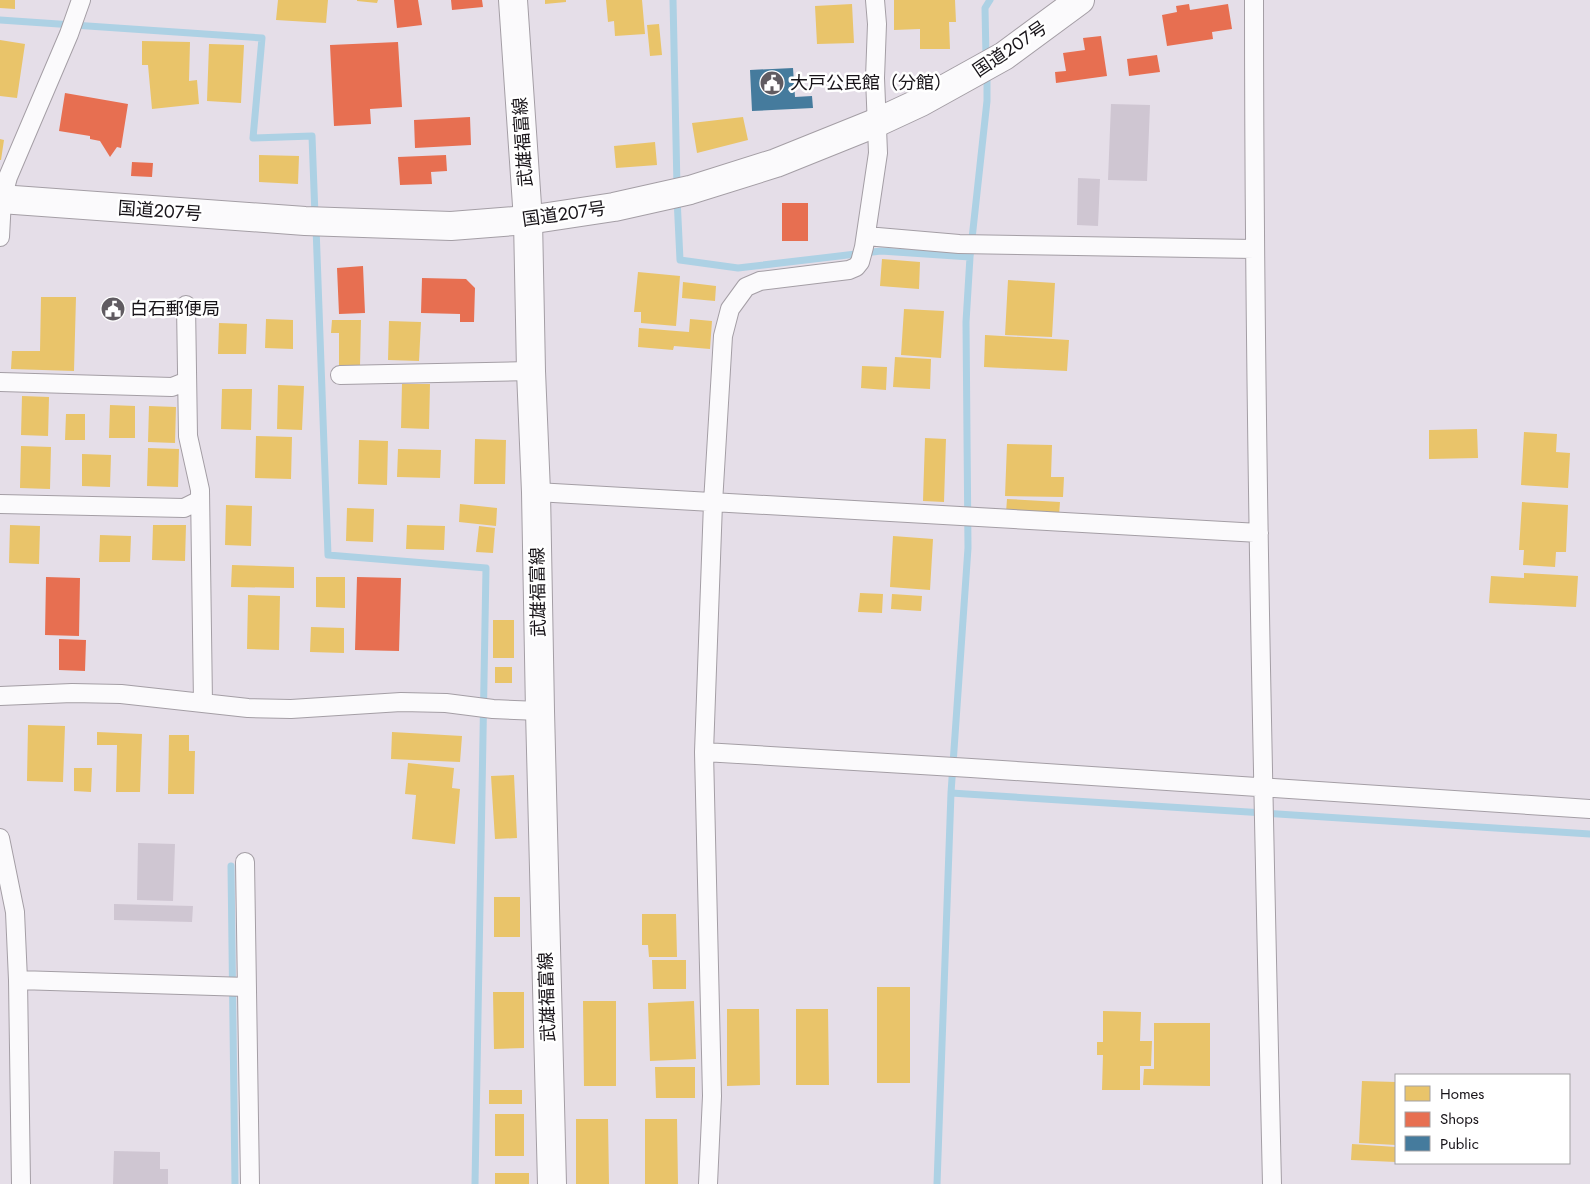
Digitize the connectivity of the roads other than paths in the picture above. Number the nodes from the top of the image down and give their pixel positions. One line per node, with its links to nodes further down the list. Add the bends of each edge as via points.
1 (513, 0): 8 (main road, 武雄福富線)
2 (875, 0): 6 (street)
3 (1080, 0): 6 (main road, 国道207号, via 1004,56)
4 (1254, 0): 11 (street)
5 (79, 8): 7 (street)
6 (878, 122): 8 (main road, 国道207号, via 776,163 678,193); 10 (street, via 878,153)
7 (1, 199): 8 (main road, 国道207号, via 316,221 452,226); 9 (street)
8 (528, 220): 13 (main road, 武雄福富線)
9 (0, 237)
10 (864, 248): 11 (street, via 988,244); 19 (street, via 856,267 760,282 746,287 730,309 723,336)
11 (1254, 249): 21 (street)
12 (186, 305): 15 (street)
13 (531, 370): 14 (street); 17 (main road, 武雄福富線)
14 (340, 375)
15 (187, 381): 16 (street, via 172,387); 18 (street, via 188,436)
16 (0, 382)
17 (536, 492): 19 (street); 24 (main road, 武雄福富線)
18 (200, 500): 20 (street, via 184,508); 23 (street)
19 (713, 503): 21 (street); 25 (street)
20 (0, 504)
21 (1259, 533): 26 (street)
22 (0, 696): 23 (street, via 72,693)
23 (203, 703): 24 (street, via 291,709 401,702 446,703)
24 (540, 711): 34 (main road, 武雄福富線)
25 (704, 752): 26 (street, via 971,768); 35 (street, via 712,1096)
26 (1263, 796): 27 (street); 36 (street)
27 (1590, 809)
28 (0, 838): 30 (street, via 15,912)
29 (245, 862): 31 (street)
30 (18, 980): 31 (street); 32 (street)
31 (247, 987): 33 (street)
32 (21, 1184)
33 (250, 1184)
34 (552, 1184)
35 (708, 1184)
36 (1272, 1184)

